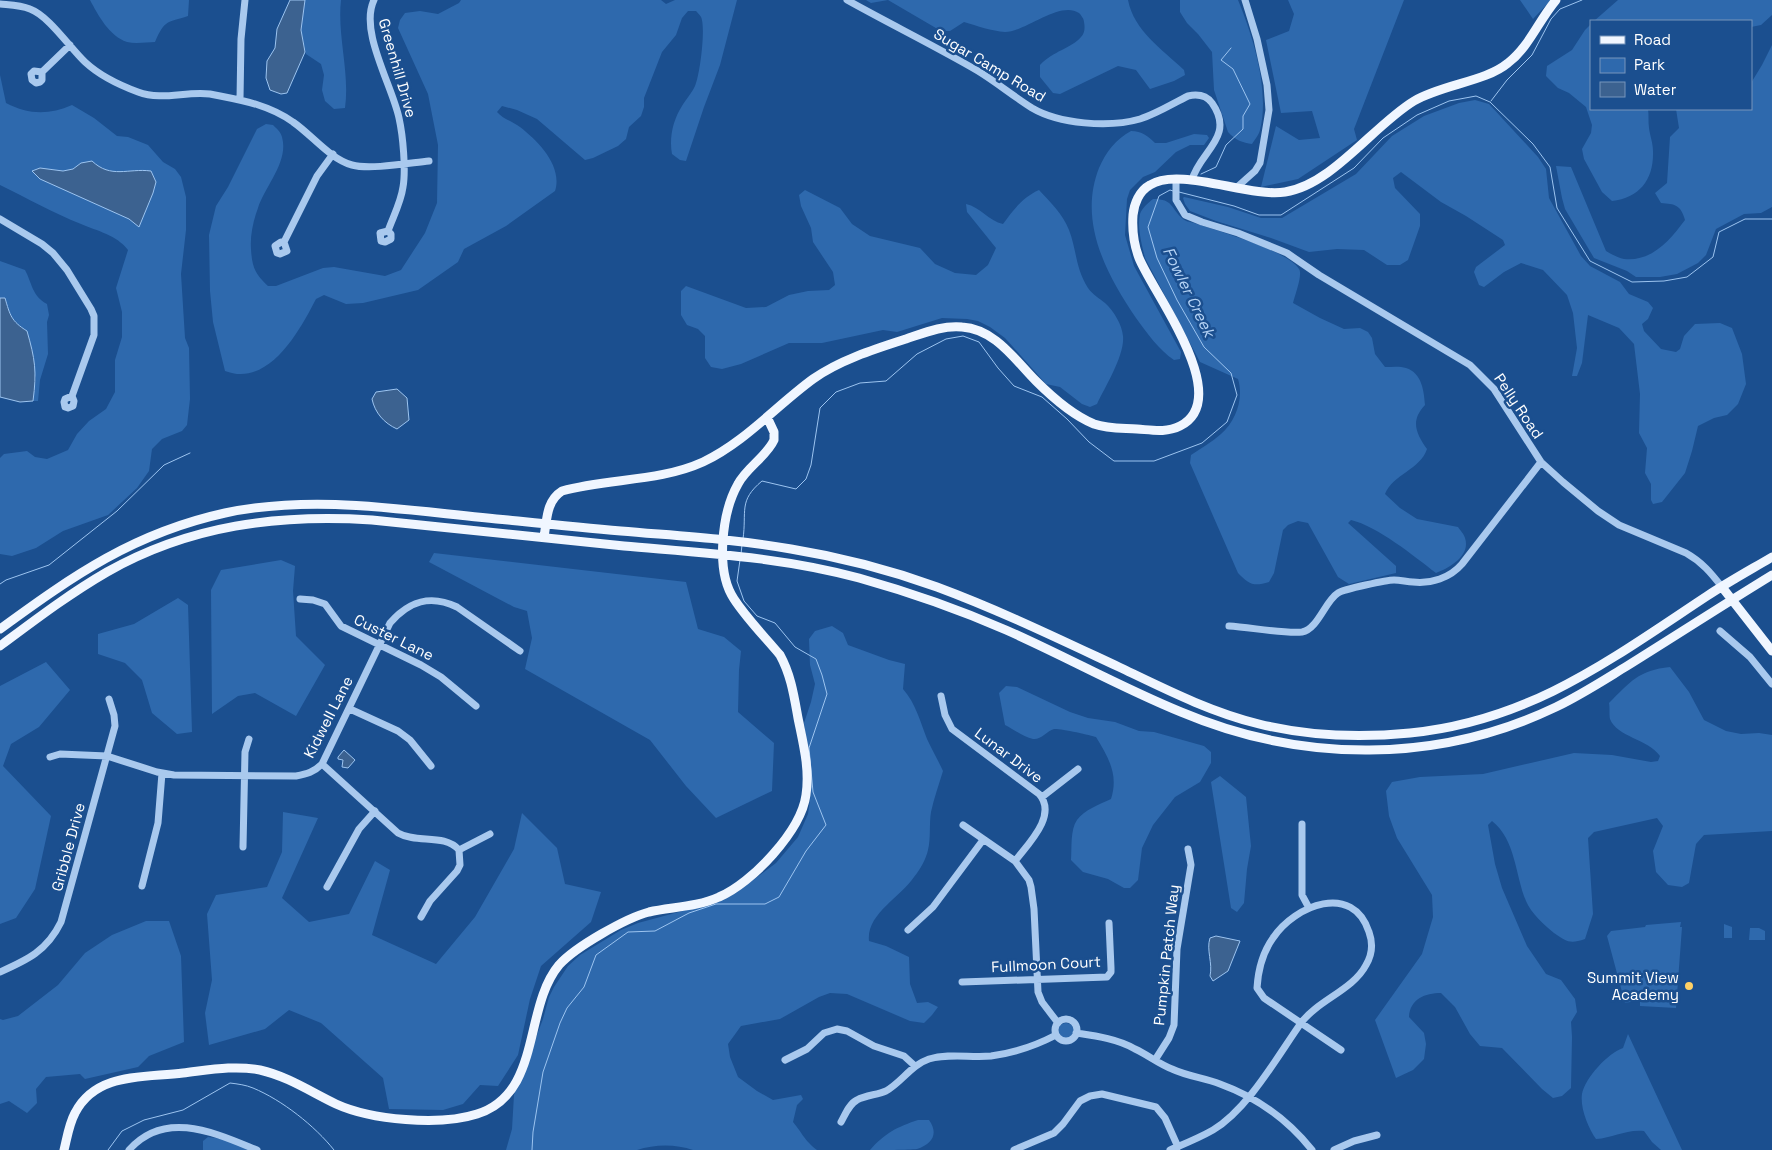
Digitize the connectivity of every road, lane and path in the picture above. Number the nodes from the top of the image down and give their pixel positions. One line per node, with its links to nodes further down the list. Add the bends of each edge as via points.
1 (244, 0): 9 (street)
2 (374, 0): 12 (street, Greenhill Drive, via 369,14 370,31 398,115)
3 (847, 0): 14 (street, Sugar Camp Road, via 979,72 1038,111 1072,121 1126,122 1140,119 1194,94 1204,96 1219,117 1218,137)
4 (1245, 0): 15 (street, via 1257,38 1269,110 1260,163 1255,172)
5 (1556, 0): 15 (main road, via 1522,49 1505,66 1433,91 1412,102 1318,179 1285,192)
6 (0, 4): 7 (street, via 36,12)
7 (70, 46): 8 (street); 9 (street, via 102,75 149,96 201,93)
8 (42, 72)
9 (240, 100): 10 (street, via 277,112)
10 (333, 154): 12 (street, via 357,166); 18 (street, via 316,176)
11 (429, 161): 12 (street)
12 (403, 164): 17 (street, Greenhill Drive, via 403,188)
13 (1176, 179): 14 (main road); 20 (main road, via 1162,179 1150,184 1138,198 1133,220 1138,254 1190,352 1197,376 1199,397 1196,408 1182,425 1155,431 1094,424 1052,396 993,338 964,327 937,329 837,366 815,378); 21 (street, Pelly Road, via 1176,200 1191,219 1287,253 1470,364 1494,389)
14 (1192, 180): 15 (main road)
15 (1236, 188)
16 (0, 219): 19 (street, via 53,253 94,316 94,335)
17 (388, 231)
18 (284, 242)
19 (72, 396)
20 (767, 417): 22 (main road, via 726,449 683,470 562,491 550,504); 80 (main road, via 774,440 738,484 727,515 723,562 733,598 786,665 804,748 808,778 804,805 795,824 768,860 736,888 721,896 695,905 647,912 635,917 582,946 560,964 542,998 521,1069 506,1096 486,1111 444,1119 365,1114 264,1071 222,1069 106,1083 89,1094 76,1111)
21 (1540, 462): 26 (street, Pelly Road, via 1619,525 1697,559); 29 (street, via 1462,564 1449,576 1418,583 1390,580 1345,589 1333,596 1312,627 1305,631)
22 (546, 524): 23 (main road); 26 (main road, via 793,549 861,564 935,586 1005,614 1197,704 1278,728 1345,736 1407,734 1444,728 1529,704 1595,670); 30 (main road, via 336,504 241,510 161,532 116,552 67,581)
23 (544, 537): 28 (main road, via 752,558 856,577 970,615 1181,712 1221,727 1274,742 1349,750 1450,742 1490,733 1529,718 1576,696); 32 (main road, via 325,517 261,521 217,529 157,548 108,572)
24 (1772, 557): 26 (main road)
25 (1772, 575): 28 (main road)
26 (1722, 587): 28 (main road, Pelly Road)
27 (300, 598): 33 (street, Custer Lane, via 325,604 341,626)
28 (1732, 600): 35 (main road, Pelly Road)
29 (1230, 626)
30 (0, 629)
31 (1720, 632): 36 (street, via 1750,657)
32 (0, 646)
33 (379, 646): 34 (street, Kidwell Lane, via 390,623 399,613 418,602 432,601 456,607); 39 (street, Custer Lane, via 441,677); 40 (street, Kidwell Lane)
34 (520, 651)
35 (1772, 651)
36 (1772, 684)
37 (942, 696): 49 (street, Lunar Drive, via 945,715 952,729)
38 (109, 699): 42 (street, Gribble Drive, via 115,721)
39 (476, 706)
40 (350, 709): 44 (street, Kidwell Lane); 45 (street, via 398,731 410,740)
41 (249, 739): 48 (street)
42 (107, 756): 43 (street, Kidwell Lane, via 60,754); 47 (street, Kidwell Lane); 65 (street, Gribble Drive, via 57,930 36,954)
43 (50, 757)
44 (322, 764): 48 (street, Kidwell Lane, via 309,773 296,776); 50 (street)
45 (431, 766)
46 (1078, 769): 49 (street)
47 (162, 773): 48 (street, Kidwell Lane); 59 (street, via 158,824)
48 (244, 776): 55 (street)
49 (1042, 797): 58 (street, Lunar Drive, via 1046,811 1044,821)
50 (375, 811): 57 (street, via 403,836 449,842); 60 (street, via 359,829)
51 (1302, 824): 61 (street, via 1302,895)
52 (963, 825): 54 (street)
53 (490, 834): 57 (street)
54 (983, 840): 58 (street); 64 (street, via 933,907)
55 (243, 847)
56 (1188, 849): 74 (street, Pumpkin Patch Way, via 1191,865 1177,949 1174,1024)
57 (459, 850): 62 (street, via 460,865)
58 (1015, 861): 66 (street, via 1031,887)
59 (142, 886)
60 (327, 887)
61 (1309, 908): 69 (street, via 1290,919 1273,937 1263,958 1257,988 1264,998); 69 (street, via 1328,902 1352,909 1367,926 1371,950 1362,973 1313,1009)
62 (421, 917)
63 (1109, 923): 66 (street, Fullmoon Court, via 1111,972 1107,977)
64 (908, 930)
65 (0, 972)
66 (1036, 978): 67 (street, Fullmoon Court); 68 (street, via 1042,1002)
67 (962, 982)
68 (1058, 1023): 70 (street, via 1071,1021 1076,1026); 71 (street)
69 (1301, 1023): 72 (street); 76 (street)
70 (1076, 1033): 71 (street, via 1067,1041); 74 (street, via 1108,1039)
71 (1056, 1035): 75 (street, via 1022,1050 990,1056 939,1057)
72 (1341, 1050)
73 (785, 1060): 75 (street, via 807,1049 824,1033 837,1029 904,1056)
74 (1155, 1060): 76 (street)
75 (915, 1066): 77 (street, via 885,1091 856,1100)
76 (1249, 1097): 79 (street, via 1213,1130); 85 (street, via 1273,1112)
77 (841, 1122)
78 (1377, 1135): 86 (street)
79 (1178, 1147): 83 (street, via 1165,1118 1156,1107 1102,1094 1080,1102 1054,1133); 84 (street)
80 (64, 1150)
81 (130, 1150): 82 (street, via 156,1130 188,1127)
82 (257, 1150)
83 (1014, 1150)
84 (1170, 1150)
85 (1312, 1150)
86 (1334, 1150)

